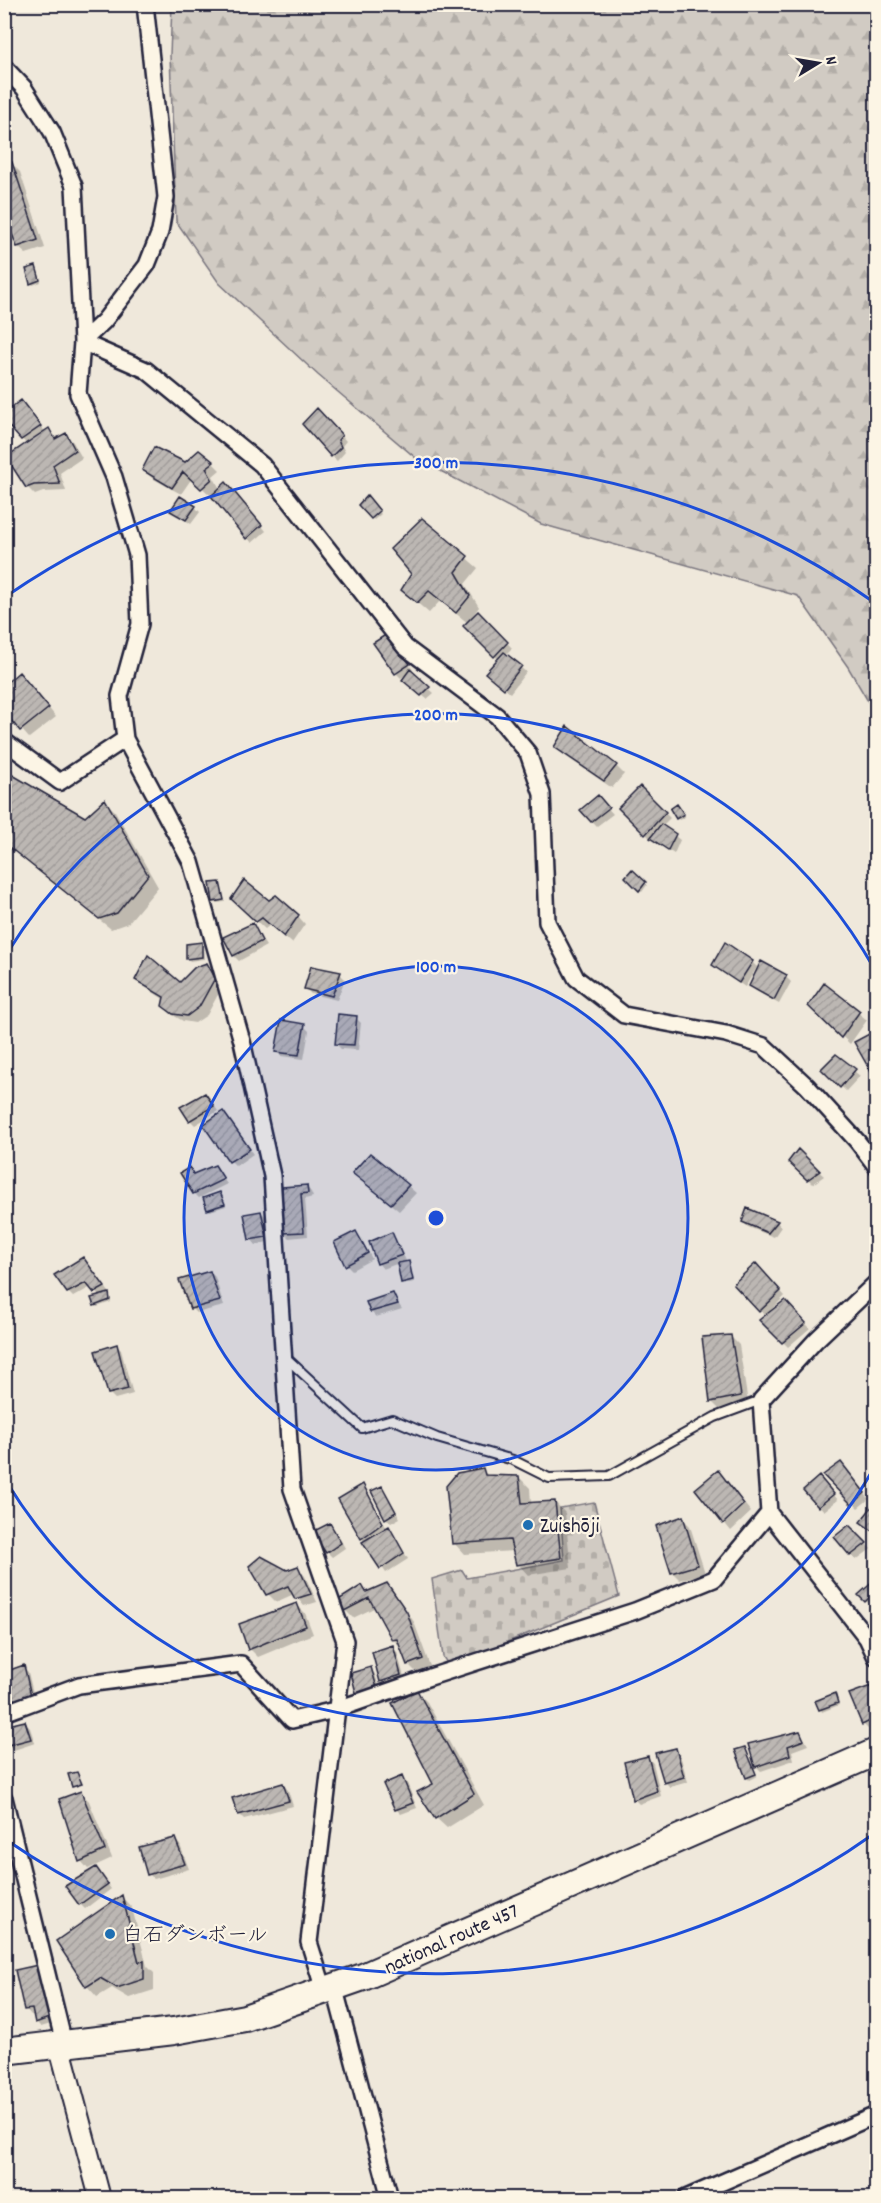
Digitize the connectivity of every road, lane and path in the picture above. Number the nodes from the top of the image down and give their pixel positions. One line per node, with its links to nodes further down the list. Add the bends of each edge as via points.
1 (145, 4): 3 (street, via 165,215 147,265 104,321)
2 (4, 67): 3 (street, via 24,88 52,132 74,186)
3 (82, 342): 4 (street, via 78,394 114,477 137,555 140,624 120,696); 6 (street, via 146,370 262,465 405,647 497,717 528,753 542,794 547,922 576,978 624,1015 726,1034 764,1046 807,1086)
4 (125, 739): 5 (street, via 60,782); 8 (street, via 191,862 242,1041 272,1176)
5 (4, 741)
6 (876, 1167)
7 (876, 1283): 9 (street)
8 (284, 1356): 9 (lane, via 362,1428 392,1419 437,1438 513,1460 549,1478 609,1476 715,1417); 12 (street, via 292,1489 345,1641)
9 (761, 1400): 10 (street)
10 (769, 1513): 11 (street, via 867,1638); 12 (street, via 714,1579 635,1611)
11 (876, 1657)
12 (335, 1710): 13 (street, via 292,1720 241,1664 79,1685); 16 (street, via 309,1942)
13 (4, 1713)
14 (876, 1752): 16 (highway, national route 457, via 363,1977)
15 (4, 1798): 17 (street, via 61,2031)
16 (329, 1988): 17 (highway, national route 457, via 245,2018 174,2031); 21 (street)
17 (59, 2044): 18 (highway, national route 457); 20 (street)
18 (4, 2051)
19 (876, 2115): 22 (street)
20 (100, 2199)
21 (390, 2199)
22 (686, 2199)

